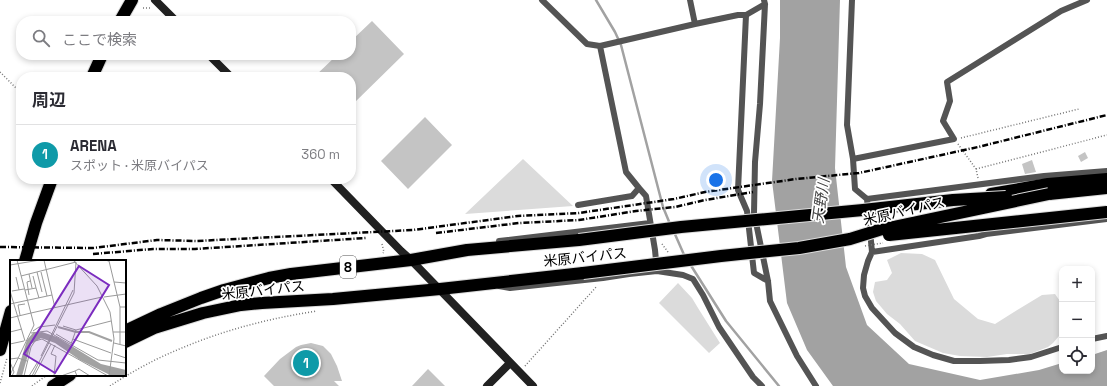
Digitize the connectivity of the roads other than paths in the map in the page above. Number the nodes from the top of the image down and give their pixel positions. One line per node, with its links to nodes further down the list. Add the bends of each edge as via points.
1 (132, 0): 9 (highway)
2 (155, 0): 10 (street)
3 (542, 0): 12 (street, via 587,44)
4 (690, 0): 11 (street)
5 (852, 0): 17 (street, via 847,125)
6 (1084, 1): 17 (street, via 1061,11 947,82 950,102 943,121 954,139)
7 (765, 2): 8 (street); 37 (street, via 754,213)
8 (746, 15): 11 (street); 37 (street, via 738,190 746,211 754,273)
9 (123, 16)
10 (171, 16)
11 (695, 24): 12 (street)
12 (600, 46): 22 (street, via 626,172)
13 (100, 60): 15 (highway)
14 (214, 60): 16 (street)
15 (94, 72)
16 (226, 72)
17 (853, 160): 25 (street, via 855,188)
18 (1107, 171): 25 (street, via 1044,176)
19 (1107, 179): 26 (highway, bridge, via 1048,184)
20 (50, 184): 34 (highway)
21 (336, 184): 35 (street)
22 (639, 188): 27 (street, via 632,196); 30 (street, via 646,196)
23 (1107, 188): 24 (highway, 米原バイパス / 8)
24 (1050, 194): 26 (highway, 米原バイパス / 8, bridge); 31 (highway, 米原バイパス / 8, bridge, via 879,230)
25 (867, 199): 33 (street)
26 (953, 200): 32 (highway, 米原バイパス / 8, bridge)
27 (578, 205)
28 (1107, 212): 31 (highway, bridge)
29 (1107, 219): 33 (street)
30 (650, 223): 32 (street, via 495,242); 36 (street)
31 (850, 239): 38 (highway, 米原バイパス / 8, bridge, via 799,248)
32 (467, 250): 35 (highway, 米原バイパス / 8)
33 (872, 252): 45 (street, via 864,275 865,296 884,322 914,347 933,355 966,362 1031,357)
34 (25, 260)
35 (411, 260): 39 (street); 41 (highway, 米原バイパス / 8, via 270,278 201,298)
36 (657, 271): 38 (street, via 510,288); 54 (street, via 693,279 719,327)
37 (768, 281): 55 (street, via 770,301 797,356)
38 (483, 283): 39 (highway, 米原バイパス / 8)
39 (440, 289): 44 (highway, 米原バイパス / 8, via 241,305 154,328); 47 (street)
40 (10, 317): 46 (highway)
41 (126, 332)
42 (1107, 336): 43 (street)
43 (1095, 338)
44 (126, 342)
45 (1059, 348)
46 (4, 353)
47 (510, 363): 52 (street); 53 (street)
48 (56, 376): 50 (highway)
49 (68, 376): 51 (highway)
50 (42, 386)
51 (53, 386)
52 (487, 386)
53 (533, 386)
54 (762, 386)
55 (816, 386)

